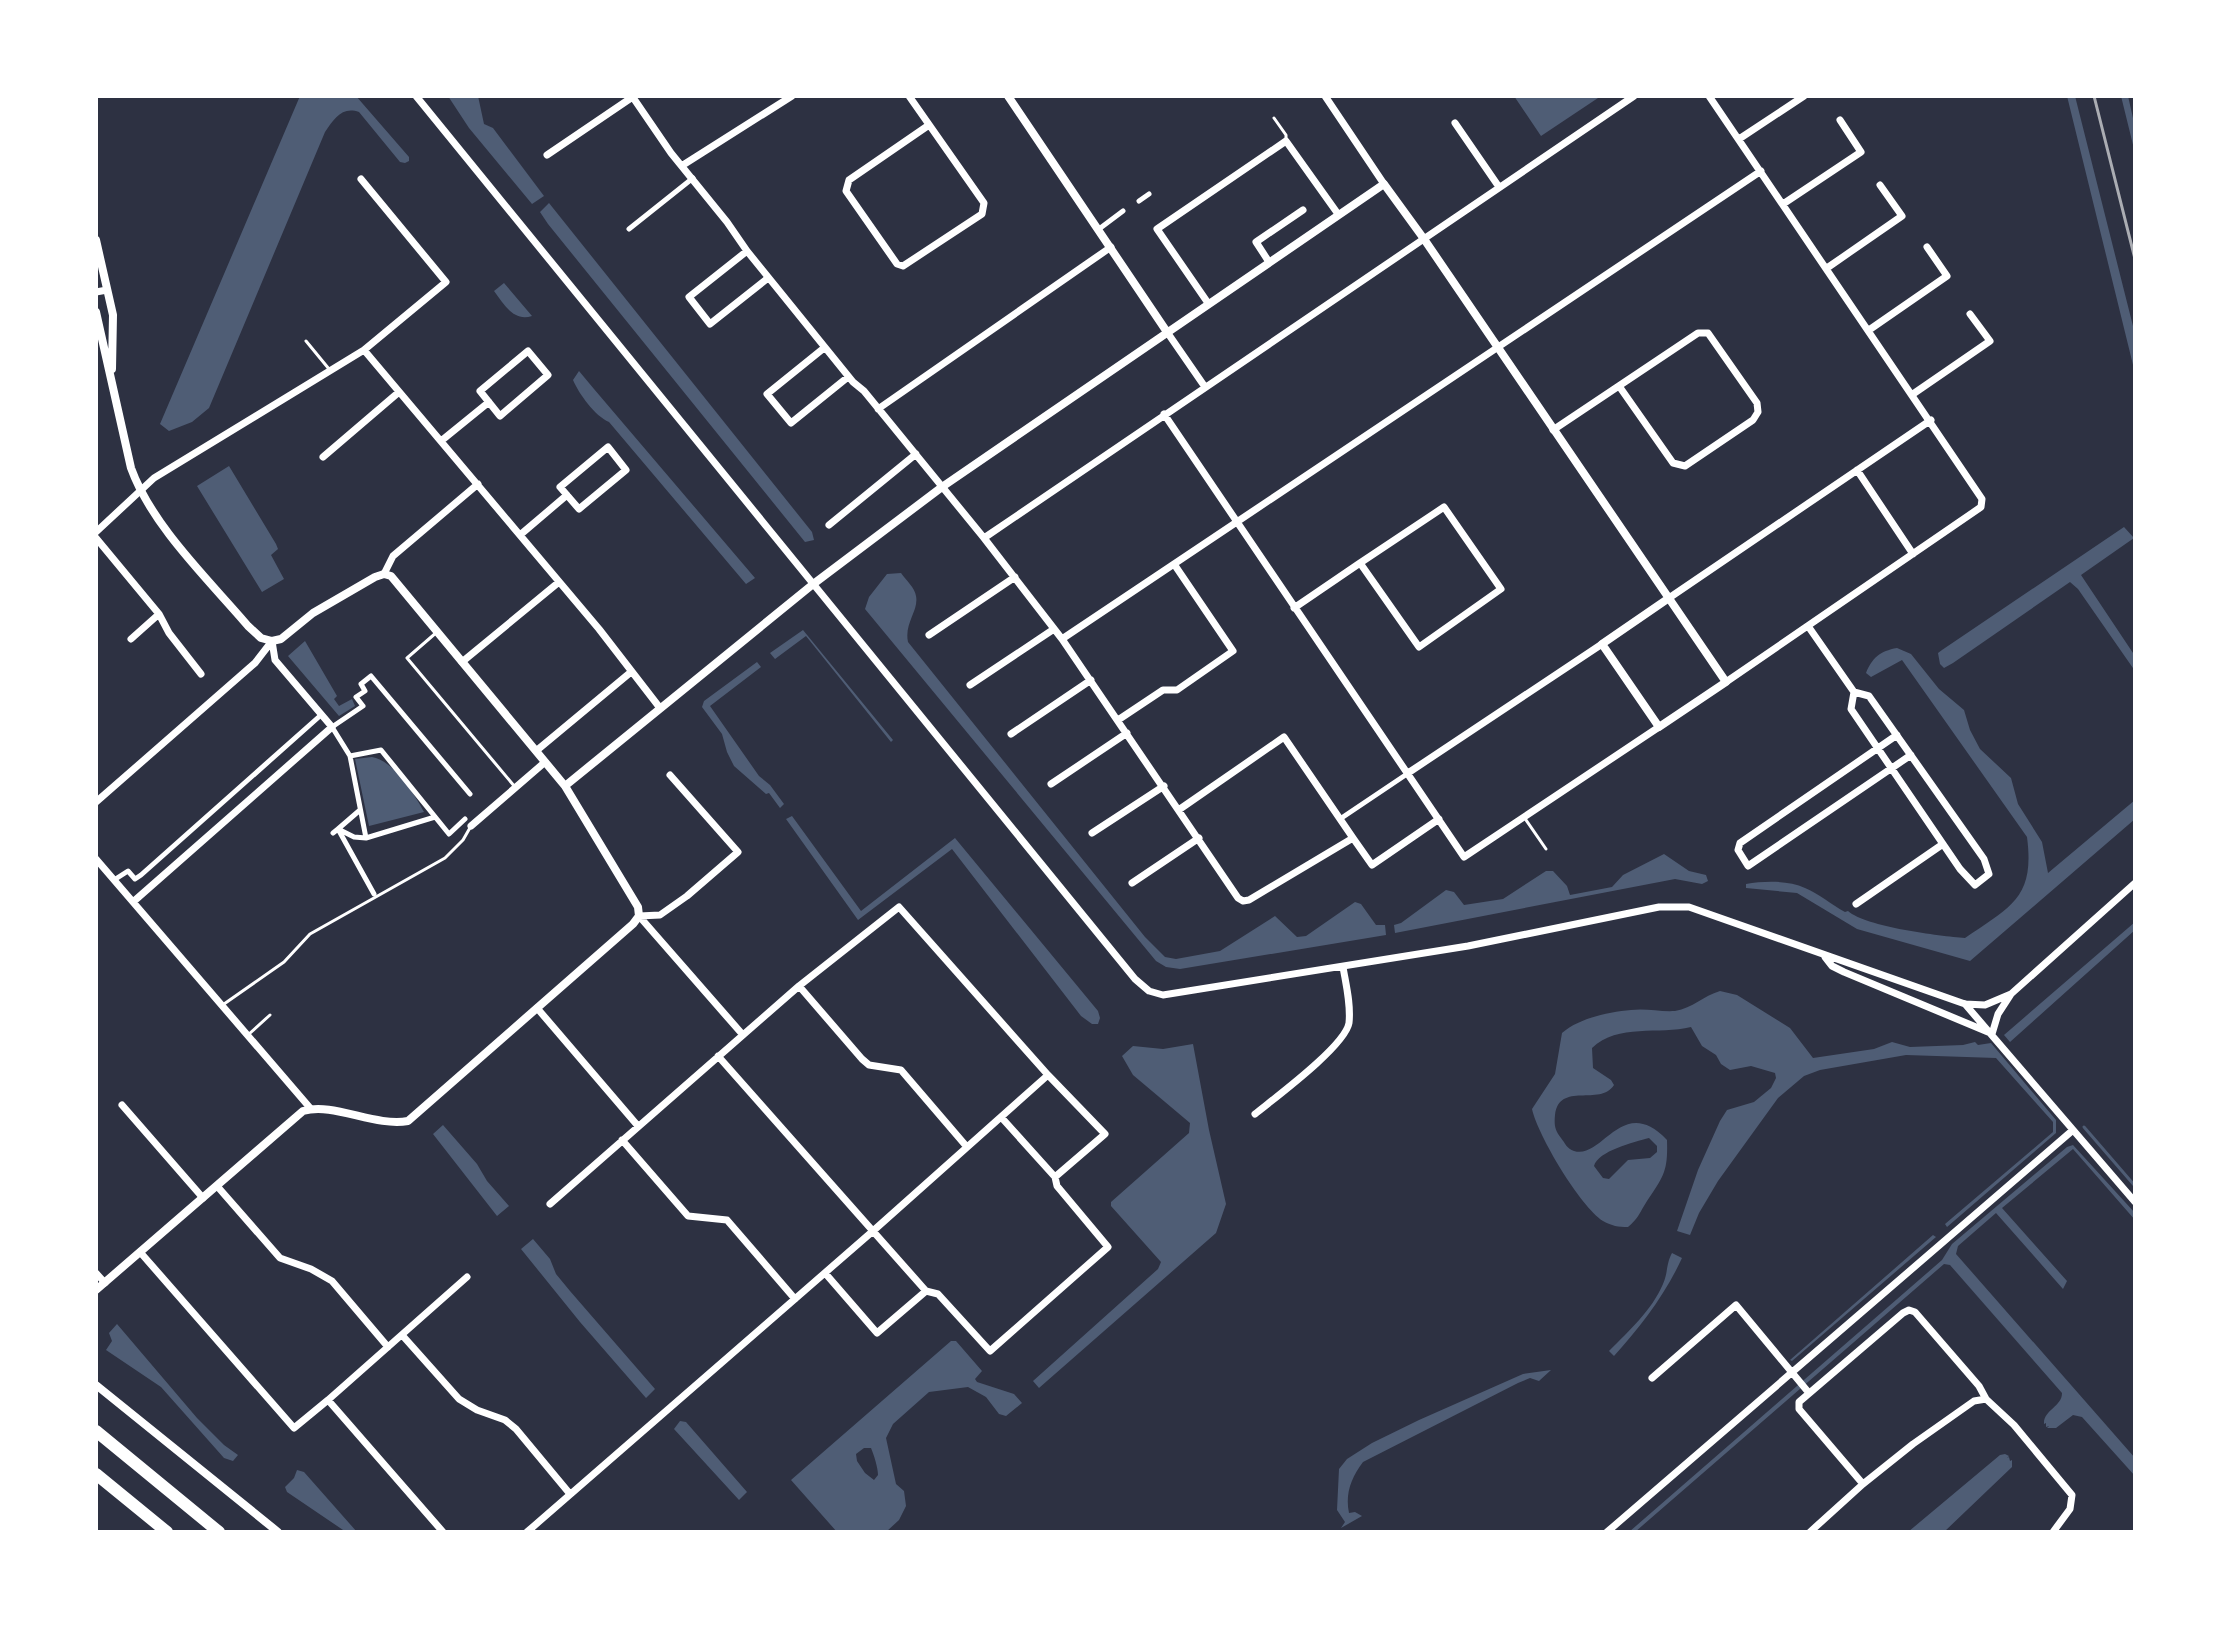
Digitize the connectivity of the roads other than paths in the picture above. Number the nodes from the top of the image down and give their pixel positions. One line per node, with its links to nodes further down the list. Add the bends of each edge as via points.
1 (416, 96): 82 (street)
2 (632, 96): 16 (street); 17 (street)
3 (792, 96): 17 (street)
4 (909, 96): 13 (street)
5 (1008, 96): 31 (street)
6 (1325, 96): 21 (street)
7 (1634, 96): 23 (street)
8 (1709, 96): 14 (street)
9 (1804, 96): 14 (street)
10 (1274, 118): 15 (lane)
11 (1840, 120): 26 (street, via 1861,152)
12 (1455, 123): 23 (street)
13 (929, 125): 13 (street, via 849,180 846,191 903,266 982,214 984,203)
14 (1739, 139): 18 (street)
15 (1286, 141): 29 (street); 42 (street, via 1157,229)
16 (547, 155)
17 (683, 165): 19 (street)
18 (1761, 171): 26 (street); 49 (street)
19 (693, 178): 30 (street); 36 (street)
20 (361, 179): 50 (street, via 446,282)
21 (1384, 184): 29 (street); 32 (street)
22 (1880, 185): 38 (street, via 1902,216)
23 (1499, 187): 32 (street)
24 (1149, 194): 25 (street)
25 (1139, 201)
26 (1783, 204): 38 (street)
27 (1303, 210): 37 (street, via 1256,242)
28 (1123, 211): 31 (street)
29 (1338, 214): 37 (street)
30 (629, 229)
31 (1099, 229): 34 (street)
32 (1424, 239): 49 (street); 55 (street)
33 (96, 240): 40 (street)
34 (1111, 247): 46 (street); 59 (street)
35 (1927, 247): 45 (street, via 1947,276)
36 (747, 251): 39 (street); 39 (street, via 689,297 710,324)
37 (1269, 262): 42 (street)
38 (1827, 268): 45 (street)
39 (768, 278): 48 (street)
40 (107, 290): 41 (street); 52 (street, via 115,334)
41 (96, 292)
42 (1208, 303): 46 (street)
43 (96, 312): 52 (street)
44 (1970, 314): 57 (street, via 1990,341)
45 (1869, 330): 57 (street)
46 (1167, 332): 55 (street); 68 (street)
47 (306, 341): 51 (lane)
48 (824, 348): 53 (street); 53 (street, via 767,394 791,423)
49 (1498, 348): 62 (street); 71 (street)
50 (364, 350): 51 (street); 56 (street)
51 (329, 369): 69 (street, via 154,478)
52 (112, 374): 69 (street)
53 (848, 377): 59 (street)
54 (1619, 386): 54 (street, via 1673,463 1685,466 1758,412 1708,333 1698,333); 62 (street)
55 (1205, 387): 60 (street)
56 (399, 392): 63 (street); 65 (street)
57 (1913, 394): 61 (street)
58 (489, 402): 58 (street, via 500,416 548,375 528,351 480,391); 63 (street)
59 (878, 409): 64 (street)
60 (1164, 414): 71 (street); 75 (street)
61 (1931, 420): 66 (street); 76 (street, via 1982,499 1981,507)
62 (1553, 430): 83 (street)
63 (441, 441): 67 (street)
64 (916, 454): 68 (street); 72 (street)
65 (323, 457)
66 (1857, 470): 76 (street); 83 (street)
67 (478, 484): 74 (street); 79 (street, via 393,556)
68 (942, 487): 75 (street); 82 (street)
69 (140, 492): 73 (street); 92 (street, via 248,626)
70 (567, 495): 70 (street, via 579,509 626,470 608,447 560,487); 74 (street)
71 (1237, 524): 78 (street); 84 (street)
72 (829, 525)
73 (96, 535): 85 (street)
74 (520, 535): 81 (street)
75 (984, 538): 80 (street)
76 (1913, 554): 86 (street)
77 (1360, 563): 77 (street, via 1419,647 1501,589 1444,507); 84 (street)
78 (1174, 564): 91 (street); 103 (street, via 1233,651 1177,690 1163,690)
79 (384, 574): 88 (street); 92 (street)
80 (1015, 577): 87 (street); 89 (street)
81 (559, 582): 94 (street); 95 (street)
82 (812, 585): 101 (street); 148 (street, via 1149,991 1163,995)
83 (1669, 598): 93 (street); 98 (street)
84 (1294, 608): 115 (street)
85 (159, 614): 90 (street); 96 (street)
86 (1808, 626): 98 (street); 100 (street)
87 (1054, 629): 91 (street); 99 (street)
88 (437, 632): 94 (street); 120 (lane, via 407,658)
89 (929, 635)
90 (131, 639)
91 (1062, 639): 97 (street)
92 (272, 641): 102 (street, via 275,660); 122 (street, via 255,663)
93 (1602, 644): 105 (street); 115 (street)
94 (462, 662): 110 (street)
95 (631, 672): 101 (street); 110 (street)
96 (201, 674)
97 (1091, 680): 103 (street); 107 (street)
98 (1726, 682): 105 (street)
99 (970, 685)
100 (1854, 692): 108 (street, via 1869,696); 109 (street, via 1851,709)
101 (660, 708): 118 (street)
102 (321, 715): 104 (street); 140 (street, via 141,875 135,879 128,871)
103 (1118, 720): 106 (street)
104 (332, 727): 112 (street); 121 (street, via 363,706 356,697 371,676); 144 (street)
105 (1659, 727): 126 (street)
106 (1127, 733): 117 (street); 119 (street)
107 (1011, 734)
108 (1897, 735): 109 (street); 111 (street)
109 (1877, 750): 114 (street); 114 (street, via 1740,843 1738,850 1748,866)
110 (536, 751): 113 (street)
111 (1911, 755): 114 (street); 135 (street, via 1984,859 1989,874 1975,885)
112 (350, 756): 123 (street); 125 (street, via 381,750)
113 (545, 762): 118 (street); 120 (street)
114 (1890, 769): 135 (street)
115 (1408, 773): 127 (street); 128 (street)
116 (670, 775): 146 (street, via 738,852 660,915)
117 (1051, 784)
118 (565, 786): 146 (street)
119 (1164, 786): 124 (street); 131 (street)
120 (515, 787): 129 (street)
121 (470, 794)
122 (96, 802)
123 (361, 809): 130 (street); 132 (street)
124 (1180, 809): 127 (street, via 1284,737); 133 (street)
125 (435, 817): 129 (street, via 449,834); 132 (street)
126 (1524, 817): 128 (street, via 1464,857); 136 (lane)
127 (1340, 819): 134 (street)
128 (1439, 819): 134 (street, via 1372,865)
129 (468, 823): 152 (lane, via 463,840 445,858 310,934 284,962)
130 (335, 831): 132 (street); 143 (street)
131 (1092, 833)
132 (366, 838)
133 (1199, 838): 134 (street, via 1243,901); 141 (street)
134 (1353, 838)
135 (1943, 844): 145 (street)
136 (1546, 849)
137 (96, 859): 138 (street)
138 (104, 869): 139 (street); 140 (street)
139 (96, 876)
140 (114, 880): 144 (street)
141 (1132, 883)
142 (2135, 883): 150 (street)
143 (374, 894)
144 (133, 902): 152 (street)
145 (1856, 904)
146 (639, 916): 153 (street); 157 (street)
147 (1825, 957): 148 (street, via 1689,907 1659,907); 151 (street); 156 (street, via 1844,972)
148 (1343, 967): 162 (street, via 1349,1026 1339,1043)
149 (799, 986): 157 (street); 159 (street, via 899,907); 167 (street, via 869,1065 901,1070)
150 (2011, 994): 151 (street, via 1985,1005); 156 (street)
151 (1965, 1004): 156 (street)
152 (223, 1005): 155 (street)
153 (537, 1008): 161 (street, via 408,1121); 164 (street)
154 (270, 1015): 155 (lane)
155 (249, 1034): 161 (street)
156 (1992, 1034): 165 (street)
157 (743, 1035): 158 (street)
158 (718, 1056): 164 (street); 173 (street)
159 (1048, 1075): 163 (street); 168 (street, via 1105,1134)
160 (122, 1105): 170 (street)
161 (311, 1109): 169 (street)
162 (1255, 1114)
163 (1001, 1117): 167 (street); 168 (street)
164 (638, 1126): 166 (street)
165 (2073, 1130): 171 (street); 184 (street)
166 (622, 1140): 172 (street); 181 (street, via 688,1216 727,1220)
167 (967, 1147): 173 (street)
168 (1055, 1177): 180 (street, via 1108,1247 1097,1258 990,1351 938,1294)
169 (217, 1186): 170 (street); 183 (street, via 280,1258 332,1281)
170 (203, 1198): 174 (street)
171 (2135, 1202)
172 (550, 1204)
173 (873, 1231): 176 (street); 180 (street)
174 (140, 1252): 178 (street); 189 (street, via 294,1428)
175 (96, 1273): 178 (street)
176 (825, 1273): 180 (street, via 877,1333); 181 (street)
177 (467, 1277): 182 (street)
178 (105, 1283): 179 (street)
179 (96, 1290)
180 (926, 1291)
181 (795, 1299): 193 (street)
182 (402, 1335): 183 (street); 193 (street, via 459,1399 516,1429)
183 (388, 1347): 189 (street)
184 (1795, 1375): 185 (street, via 1736,1305); 187 (street); 199 (street)
185 (1652, 1378)
186 (96, 1385): 196 (street)
187 (1807, 1391): 188 (street, via 1909,1310); 192 (street, via 1799,1409)
188 (1986, 1399): 192 (street, via 1974,1401); 201 (street, via 2072,1495 2070,1509)
189 (328, 1400): 197 (street)
190 (96, 1431): 195 (highway)
191 (96, 1474): 194 (highway)
192 (1863, 1484): 200 (street)
193 (570, 1494): 198 (street)
194 (167, 1532)
195 (219, 1532)
196 (278, 1532)
197 (443, 1532)
198 (527, 1532)
199 (1607, 1532)
200 (1810, 1532)
201 (2053, 1532)

